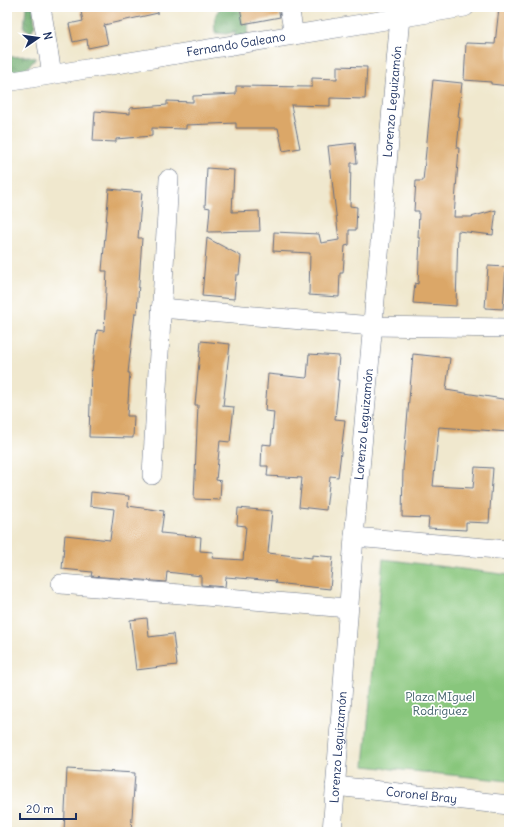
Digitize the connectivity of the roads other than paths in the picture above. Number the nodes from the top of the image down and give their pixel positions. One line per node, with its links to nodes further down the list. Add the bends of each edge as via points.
1 (41, 7): 6 (street)
2 (289, 7): 5 (street)
3 (465, 7): 4 (street, Fernando Galeano)
4 (400, 17): 5 (street, Fernando Galeano); 10 (street, Lorenzo Leguizamón)
5 (294, 35): 6 (street, Fernando Galeano)
6 (52, 74): 7 (street, Fernando Galeano)
7 (7, 82)
8 (169, 179): 9 (street)
9 (160, 308): 10 (street); 12 (street)
10 (372, 326): 11 (street); 13 (street, Lorenzo Leguizamón)
11 (509, 328)
12 (152, 475)
13 (354, 537): 14 (street); 16 (street, Lorenzo Leguizamón)
14 (509, 550)
15 (61, 584): 16 (street)
16 (348, 608): 17 (street, Lorenzo Leguizamón)
17 (335, 786): 18 (street, Coronel Bray); 19 (street, Lorenzo Leguizamón)
18 (509, 805)
19 (332, 832)

